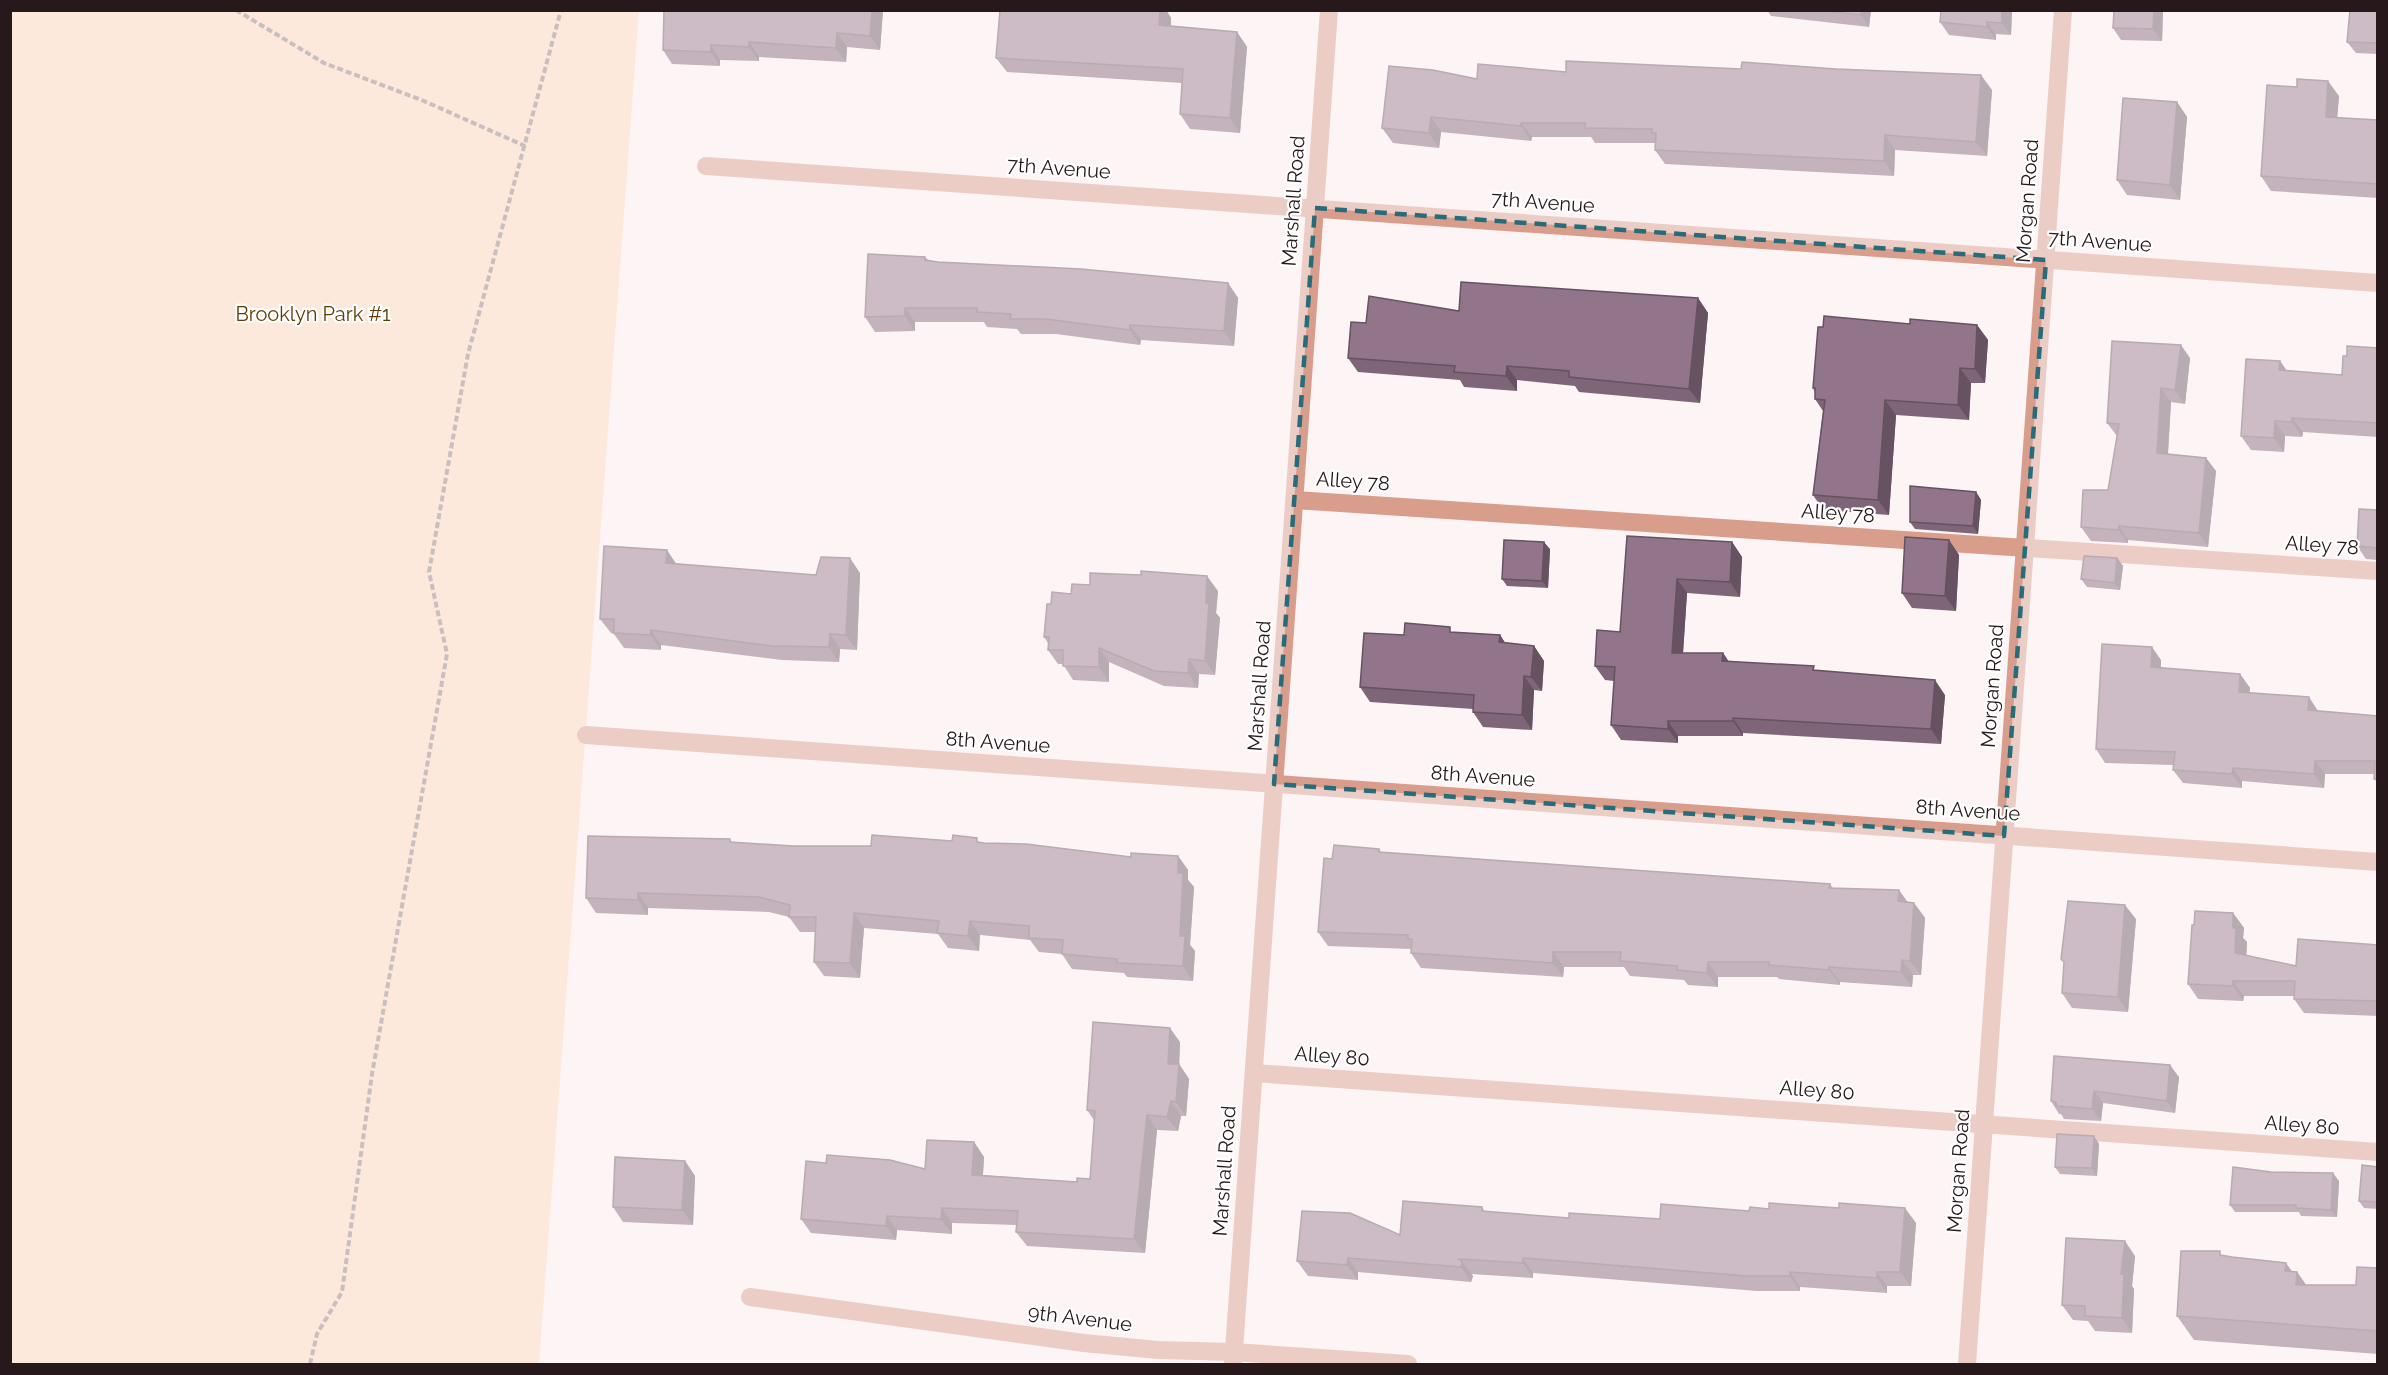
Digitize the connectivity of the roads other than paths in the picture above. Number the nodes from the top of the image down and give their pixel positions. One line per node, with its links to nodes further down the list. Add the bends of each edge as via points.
1 (1329, 10): 4 (street, Marshall Road)
2 (2063, 10): 5 (street, Morgan Road)
3 (706, 166): 4 (street, 7th Avenue)
4 (1315, 208): 5 (street, 7th Avenue); 7 (street, Marshall Road)
5 (2046, 260): 6 (street, 7th Avenue); 8 (street, Morgan Road)
6 (2378, 283)
7 (1294, 500): 8 (street, Alley 78); 11 (street, Marshall Road)
8 (2025, 548): 9 (street, Alley 78); 12 (street, Morgan Road)
9 (2378, 571)
10 (586, 735): 11 (street, 8th Avenue)
11 (1274, 784): 12 (street, 8th Avenue); 14 (street, Marshall Road)
12 (2004, 836): 13 (street, 8th Avenue); 15 (street, Morgan Road)
13 (2378, 862)
14 (1254, 1073): 15 (street, Alley 80); 18 (street, Marshall Road)
15 (1984, 1125): 16 (street, Alley 80); 20 (street, Morgan Road)
16 (2378, 1152)
17 (750, 1297): 18 (street, 9th Avenue, via 1084,1343)
18 (1234, 1358): 19 (street, 9th Avenue)
19 (1408, 1365)
20 (1966, 1365)

